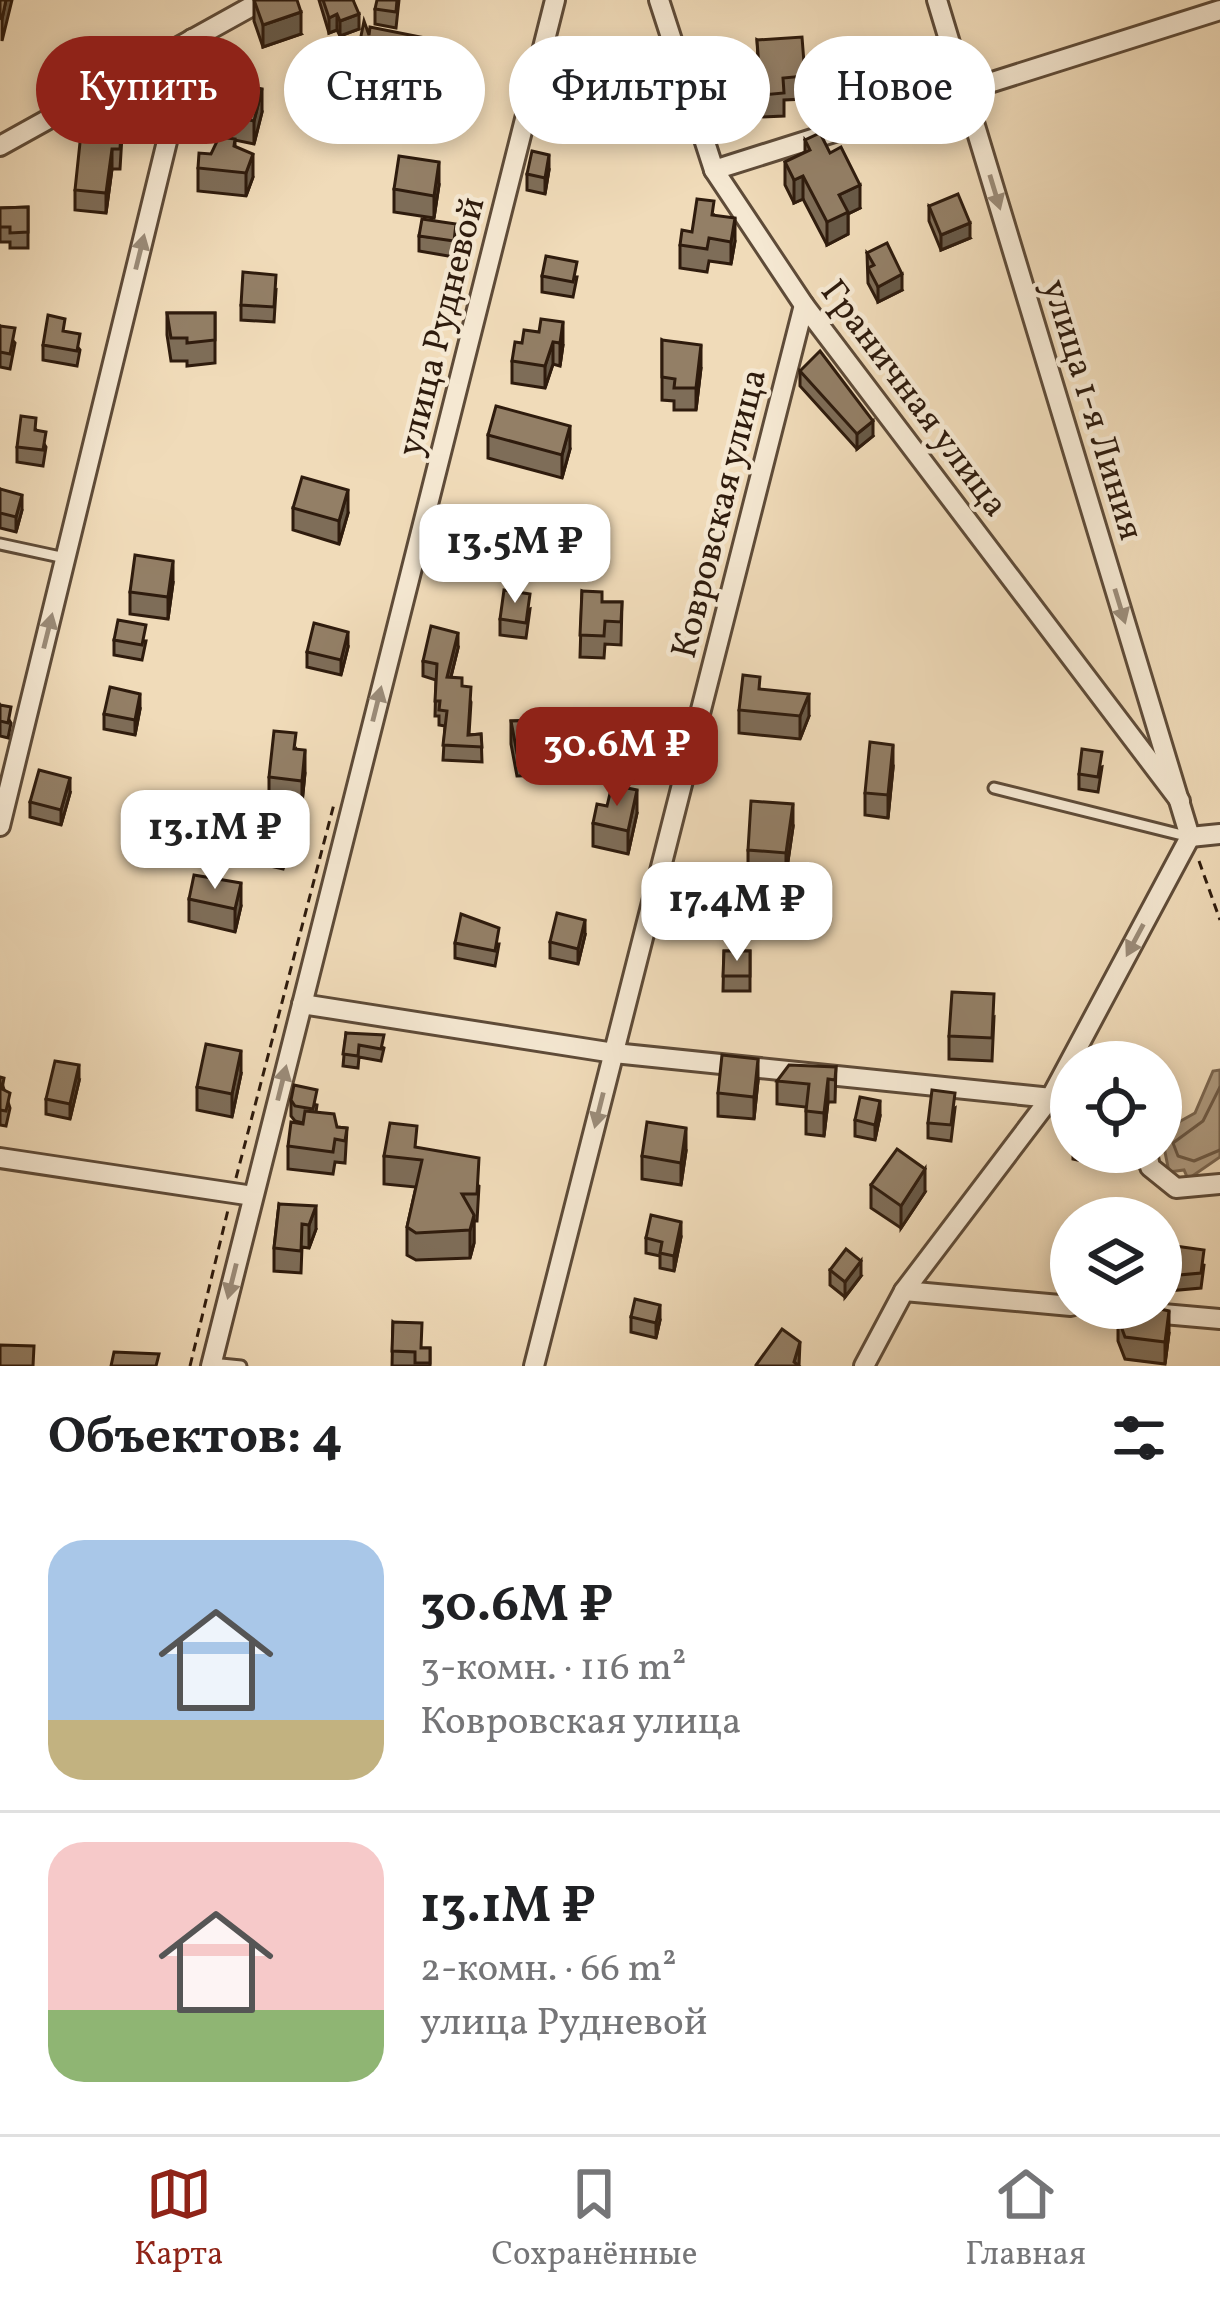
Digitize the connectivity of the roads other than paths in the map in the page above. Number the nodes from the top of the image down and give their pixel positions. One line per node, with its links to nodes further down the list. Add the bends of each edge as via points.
1 (555, 0): 23 (street, улица Рудневой, one-way to 1)
2 (659, 0): 14 (street, Граничная улица)
3 (937, 0): 7 (street, улица 1-я Линия)
4 (252, 3): 6 (street)
5 (1220, 10): 8 (street)
6 (197, 36)
7 (948, 36)
8 (995, 78)
9 (36, 126): 13 (street)
10 (166, 144): 17 (street, one-way to 10)
11 (794, 144): 14 (street)
12 (980, 144): 19 (street, улица 1-я Линия, one-way to 19)
13 (0, 146)
14 (714, 170): 15 (street, Граничная улица)
15 (804, 304): 19 (street, Граничная улица); 25 (street, Ковровская улица)
16 (0, 544): 17 (lane)
17 (65, 558): 20 (street, one-way to 17)
18 (994, 788): 22 (lane)
19 (1180, 801): 22 (street, улица 1-я Линия)
20 (0, 826)
21 (1220, 834): 22 (street)
22 (1190, 837): 24 (street, one-way to 24)
23 (302, 1004): 25 (street); 31 (street, улица Рудневой, one-way to 23)
24 (1090, 1041)
25 (614, 1052): 26 (street); 38 (street, Ковровская улица, one-way to 38)
26 (1050, 1098)
27 (1050, 1112): 32 (street)
28 (0, 1158): 31 (street)
29 (1157, 1173): 30 (street, via 1176,1188)
30 (1220, 1184)
31 (254, 1196): 36 (street, улица Рудневой, one-way to 36)
32 (904, 1291): 33 (street); 39 (street)
33 (1050, 1304)
34 (1182, 1316): 35 (street)
35 (1220, 1319)
36 (211, 1365): 37 (lane)
37 (241, 1366)
38 (533, 1366)
39 (863, 1366)

